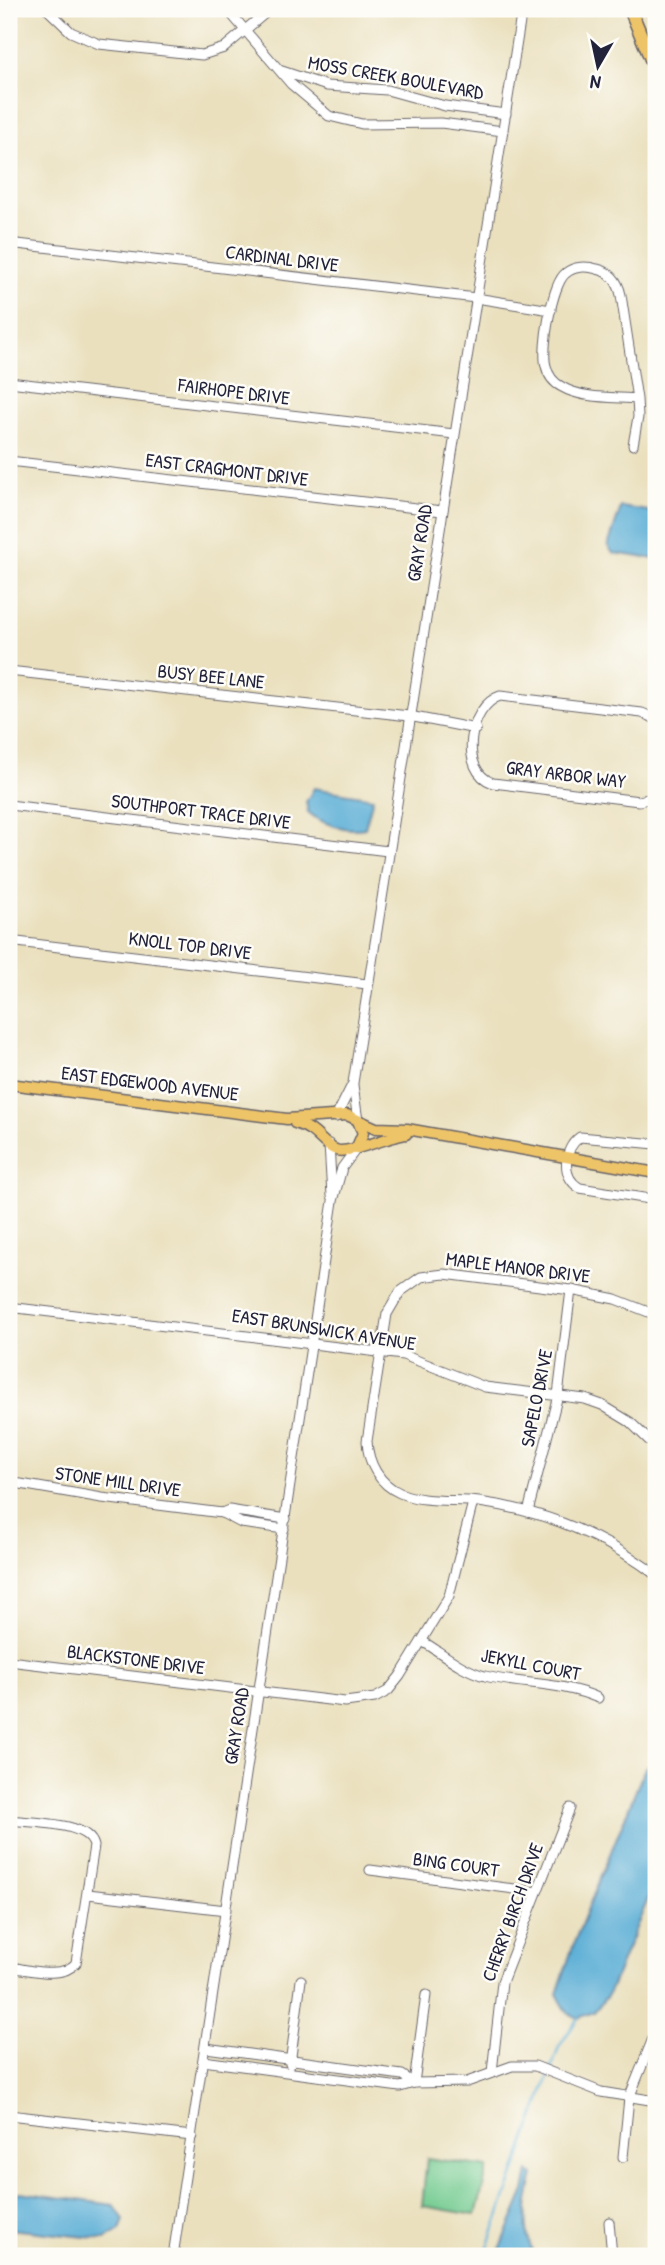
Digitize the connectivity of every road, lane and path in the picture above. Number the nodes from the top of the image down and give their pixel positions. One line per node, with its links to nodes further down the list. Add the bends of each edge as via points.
1 (47, 9): 6 (street, via 71,32 99,44 191,55 217,51)
2 (227, 9): 6 (street, MOSS CREEK BOULEVARD)
3 (270, 9): 6 (street)
4 (522, 9): 9 (street, GRAY ROAD)
5 (630, 9): 8 (highway)
6 (245, 31): 7 (street, MOSS CREEK BOULEVARD)
7 (281, 70): 9 (street, MOSS CREEK BOULEVARD, via 327,86 387,90 445,106); 10 (street, MOSS CREEK BOULEVARD, via 306,100 329,116 349,122 441,123)
8 (656, 71)
9 (506, 114): 10 (street, GRAY ROAD)
10 (503, 131): 12 (street, GRAY ROAD)
11 (9, 243): 12 (street, CARDINAL DRIVE)
12 (476, 298): 13 (street, CARDINAL DRIVE); 16 (street, GRAY ROAD)
13 (551, 310): 15 (street, via 544,358 555,382 574,392); 15 (street, via 557,284 571,270 598,269 614,278 621,295)
14 (9, 382): 16 (street, FAIRHOPE DRIVE)
15 (636, 399): 17 (street)
16 (454, 434): 19 (street, GRAY ROAD)
17 (633, 446)
18 (9, 461): 19 (street, EAST CRAGMONT DRIVE)
19 (442, 511): 21 (street, GRAY ROAD)
20 (9, 671): 21 (street, BUSY BEE LANE)
21 (409, 716): 23 (street, BUSY BEE LANE); 26 (street, GRAY ROAD)
22 (656, 719): 23 (street, via 642,713 500,696 481,709)
23 (476, 729): 24 (street, GRAY ARBOR WAY, via 472,763 486,781 639,801)
24 (656, 797)
25 (9, 805): 26 (street, SOUTHPORT TRACE DRIVE)
26 (388, 851): 28 (street, GRAY ROAD)
27 (9, 941): 28 (street, KNOLL TOP DRIVE)
28 (367, 984): 29 (street, GRAY ROAD)
29 (353, 1083): 31 (street, GRAY ROAD); 33 (street, GRAY ROAD)
30 (9, 1084): 32 (main road, EAST EDGEWOOD AVENUE)
31 (335, 1117): 32 (main road, EAST EDGEWOOD AVENUE); 33 (main road, via 347,1115); 35 (main road, via 327,1126)
32 (287, 1119): 35 (main road, EAST EDGEWOOD AVENUE, via 314,1129)
33 (358, 1121): 34 (main road); 37 (main road, via 363,1133)
34 (415, 1132): 37 (main road); 38 (main road)
35 (329, 1144): 37 (main road, via 340,1152); 41 (street, GRAY ROAD)
36 (656, 1144): 38 (street, via 586,1136 574,1141)
37 (356, 1149): 41 (street, GRAY ROAD, via 342,1168)
38 (568, 1158): 39 (main road); 40 (street, via 568,1177 576,1187)
39 (656, 1173)
40 (656, 1200)
41 (334, 1201): 45 (street, GRAY ROAD)
42 (571, 1290): 44 (street, MAPLE MANOR DRIVE, via 615,1299); 46 (street, MAPLE MANOR DRIVE, via 443,1274 421,1277 405,1286 391,1304); 47 (street, SAPELO DRIVE)
43 (9, 1307): 45 (street, EAST BRUNSWICK AVENUE)
44 (656, 1315)
45 (313, 1341): 46 (street, EAST BRUNSWICK AVENUE); 52 (street, GRAY ROAD)
46 (382, 1353): 47 (street, EAST BRUNSWICK AVENUE, via 416,1359 485,1387); 50 (street, MAPLE MANOR DRIVE, via 367,1441 377,1474 407,1495)
47 (558, 1395): 48 (street, EAST BRUNSWICK AVENUE, via 614,1410); 51 (street, SAPELO DRIVE)
48 (656, 1447)
49 (9, 1482): 52 (street, STONE MILL DRIVE, via 102,1499 222,1513 229,1510)
50 (473, 1502): 51 (street, MAPLE MANOR DRIVE); 54 (street, BLACKSTONE DRIVE, via 449,1596)
51 (528, 1512): 53 (street, MAPLE MANOR DRIVE, via 591,1534)
52 (285, 1524): 56 (street, GRAY ROAD)
53 (656, 1575)
54 (422, 1641): 56 (street, BLACKSTONE DRIVE, via 396,1683 368,1701); 57 (street, JEKYLL COURT, via 485,1676 577,1689)
55 (9, 1661): 56 (street, BLACKSTONE DRIVE)
56 (259, 1692): 63 (street, GRAY ROAD)
57 (598, 1698)
58 (570, 1808): 61 (street, CHERRY BIRCH DRIVE)
59 (9, 1820): 62 (street, via 79,1829 91,1836 94,1846)
60 (370, 1870): 61 (street, BING COURT)
61 (537, 1892): 72 (street, CHERRY BIRCH DRIVE, via 502,1982)
62 (88, 1894): 63 (street); 64 (street, via 78,1957 71,1969 57,1972)
63 (226, 1910): 68 (street, GRAY ROAD)
64 (9, 1966)
65 (301, 1980): 69 (street)
66 (426, 1995): 73 (street)
67 (656, 2031): 74 (street)
68 (205, 2048): 69 (street); 70 (street, GRAY ROAD)
69 (291, 2060): 71 (street); 73 (street, via 402,2075)
70 (204, 2061): 71 (street); 77 (street, GRAY ROAD)
71 (289, 2073): 73 (street, via 400,2087)
72 (492, 2073): 73 (street, via 451,2084); 74 (street, via 512,2066 544,2068 601,2092)
73 (414, 2083)
74 (629, 2098): 75 (street); 78 (street)
75 (656, 2101)
76 (9, 2115): 77 (street)
77 (192, 2136): 80 (street, GRAY ROAD)
78 (623, 2157)
79 (609, 2222): 81 (street)
80 (173, 2256)
81 (612, 2256)

